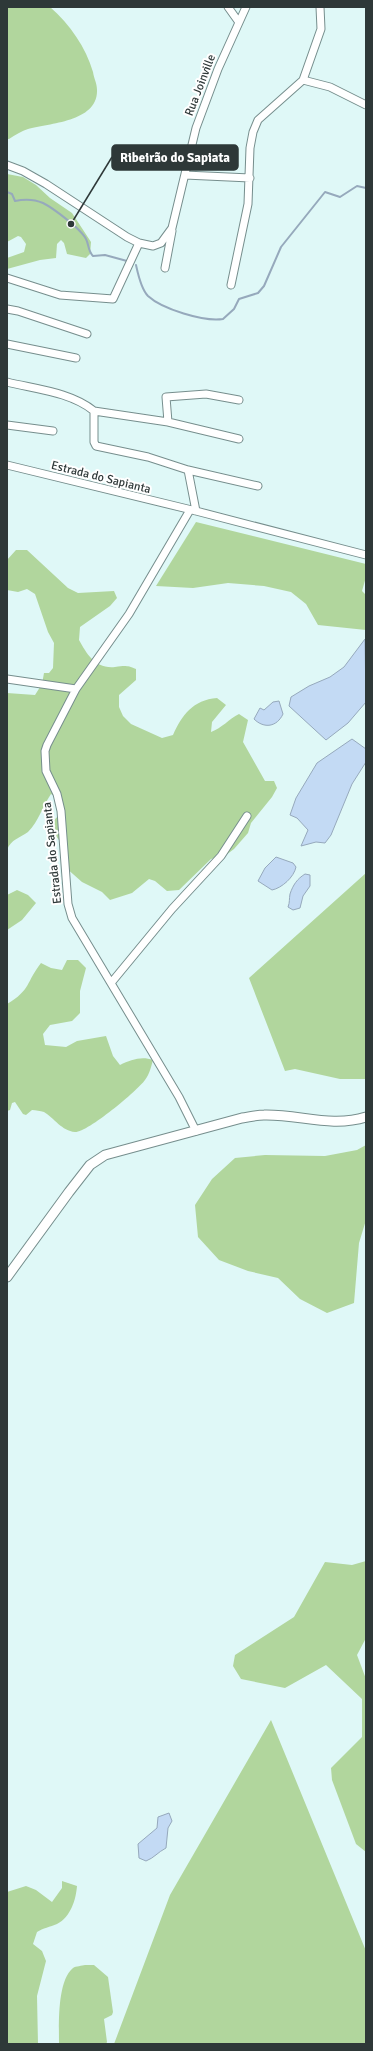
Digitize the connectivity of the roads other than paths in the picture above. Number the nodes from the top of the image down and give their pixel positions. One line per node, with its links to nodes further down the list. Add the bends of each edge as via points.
1 (228, 7): 4 (street)
2 (246, 7): 4 (street, Rua Joinville)
3 (320, 7): 5 (street, via 321,29)
4 (238, 21): 8 (street, Rua Joinville, via 198,121)
5 (303, 80): 6 (street, via 330,87); 9 (street, via 258,120 250,148)
6 (366, 105)
7 (7, 165): 11 (street, via 46,184)
8 (185, 175): 9 (street); 10 (street, Rua Joinville)
9 (250, 178): 14 (street, via 248,204)
10 (174, 221): 11 (street, via 167,237 161,243 153,246); 12 (street)
11 (139, 243): 13 (street, via 113,298 60,295)
12 (165, 268)
13 (7, 278)
14 (231, 285)
15 (7, 309): 16 (street)
16 (87, 334)
17 (7, 344): 18 (street)
18 (76, 358)
19 (7, 382): 21 (street, via 73,399)
20 (239, 400): 22 (street, via 206,394 166,397)
21 (94, 411): 22 (street); 27 (street, via 96,446 148,457)
22 (168, 422): 25 (street)
23 (7, 425): 24 (street)
24 (53, 431)
25 (239, 439)
26 (7, 465): 29 (street, Estrada do Sapianta)
27 (188, 470): 28 (street); 29 (street)
28 (258, 486)
29 (193, 510): 30 (street, Estrada do Sapianta); 32 (street, Estrada do Sapianta, via 129,614)
30 (366, 555)
31 (7, 679): 32 (street)
32 (76, 689): 34 (street, Estrada do Sapianta, via 47,744 46,771 57,794 61,811 68,904 76,924)
33 (247, 816): 34 (street, via 221,856 172,909)
34 (111, 983): 36 (street, Estrada do Sapianta)
35 (366, 1117): 36 (main road, via 324,1122 263,1115)
36 (196, 1131): 37 (main road, via 118,1150 90,1165)
37 (7, 1277)

